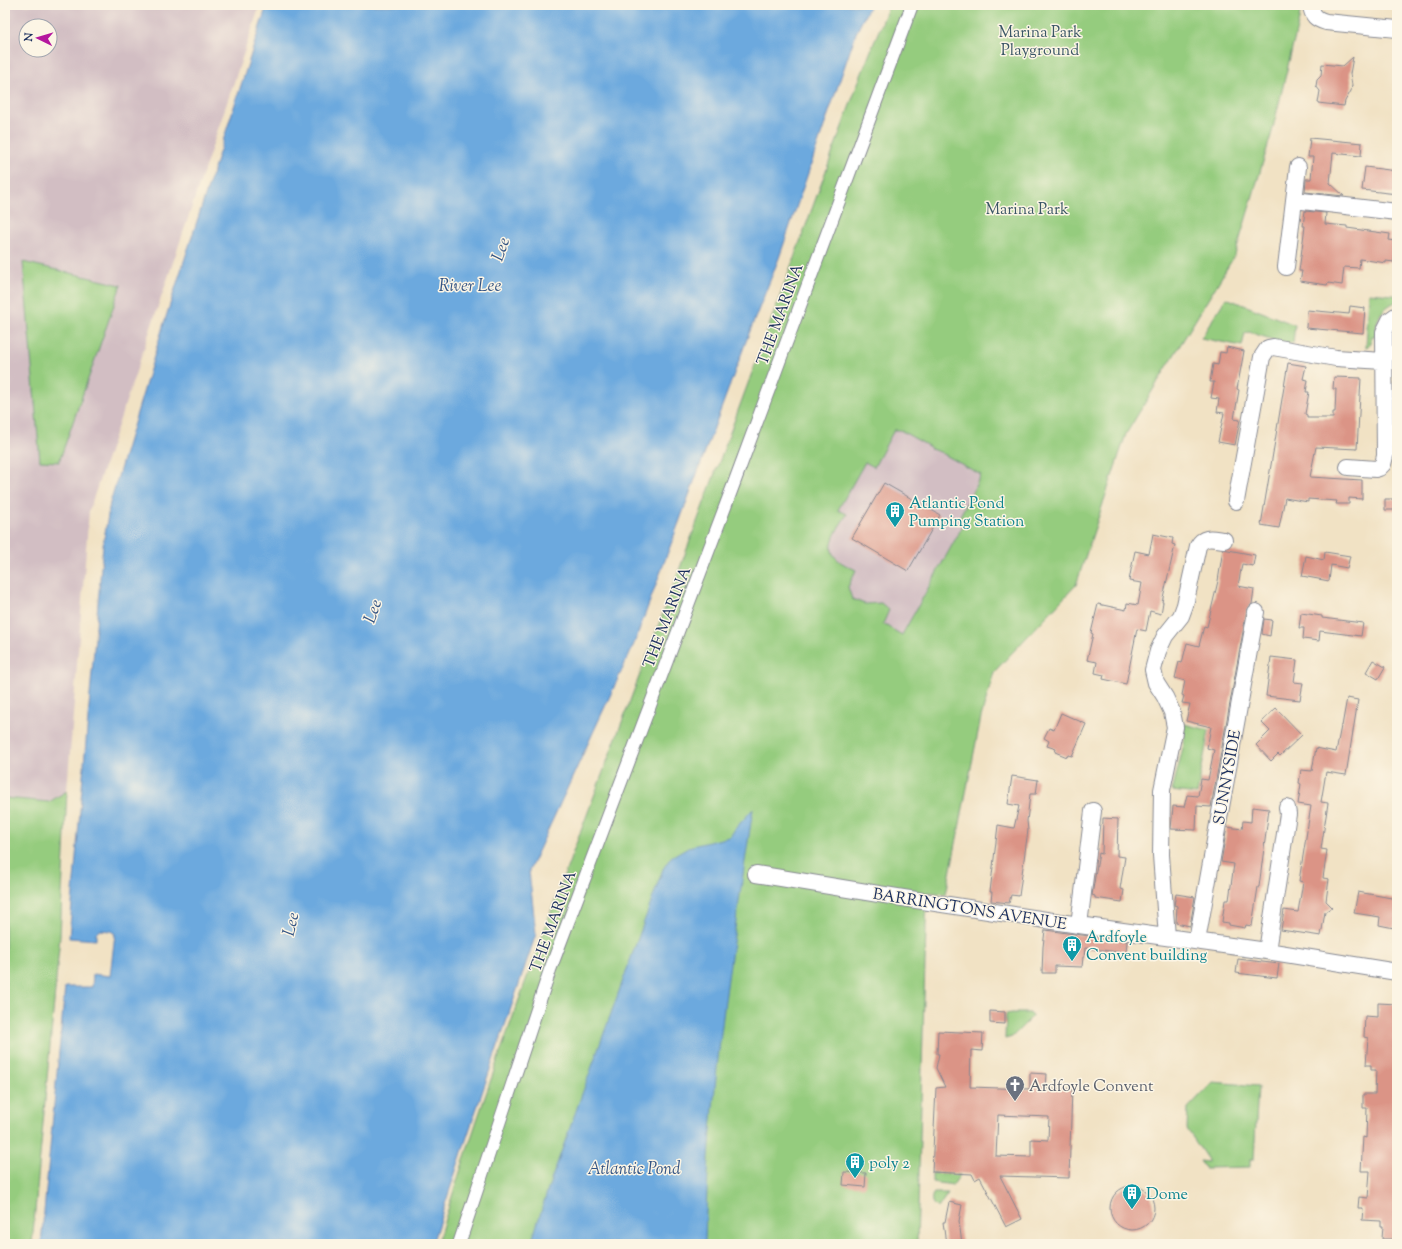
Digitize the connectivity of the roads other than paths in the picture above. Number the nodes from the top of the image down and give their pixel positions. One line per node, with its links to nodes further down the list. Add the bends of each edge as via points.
1 (912, 5): 22 (street, THE MARINA, via 550,970)
2 (1311, 5): 3 (street, via 1315,17 1326,22)
3 (1397, 29)
4 (1298, 166): 5 (street)
5 (1294, 200): 6 (street); 7 (street)
6 (1397, 212)
7 (1286, 267)
8 (1397, 315): 9 (street, via 1390,320 1384,332)
9 (1383, 361): 10 (street, via 1383,464 1376,469); 11 (street, via 1336,358 1268,348 1262,357)
10 (1348, 467)
11 (1236, 501)
12 (1224, 540): 18 (street, via 1207,538 1200,542 1181,616 1165,636 1153,670 1156,683 1172,712 1175,727 1162,790 1161,855)
13 (1256, 612): 19 (street, SUNNYSIDE)
14 (1287, 808): 20 (street)
15 (1093, 811): 17 (street)
16 (756, 874): 17 (street, BARRINGTONS AVENUE)
17 (1079, 925): 18 (street, BARRINGTONS AVENUE)
18 (1167, 937): 19 (street, BARRINGTONS AVENUE)
19 (1198, 941): 20 (street, BARRINGTONS AVENUE)
20 (1268, 951): 21 (street, BARRINGTONS AVENUE)
21 (1397, 972)
22 (459, 1244)

